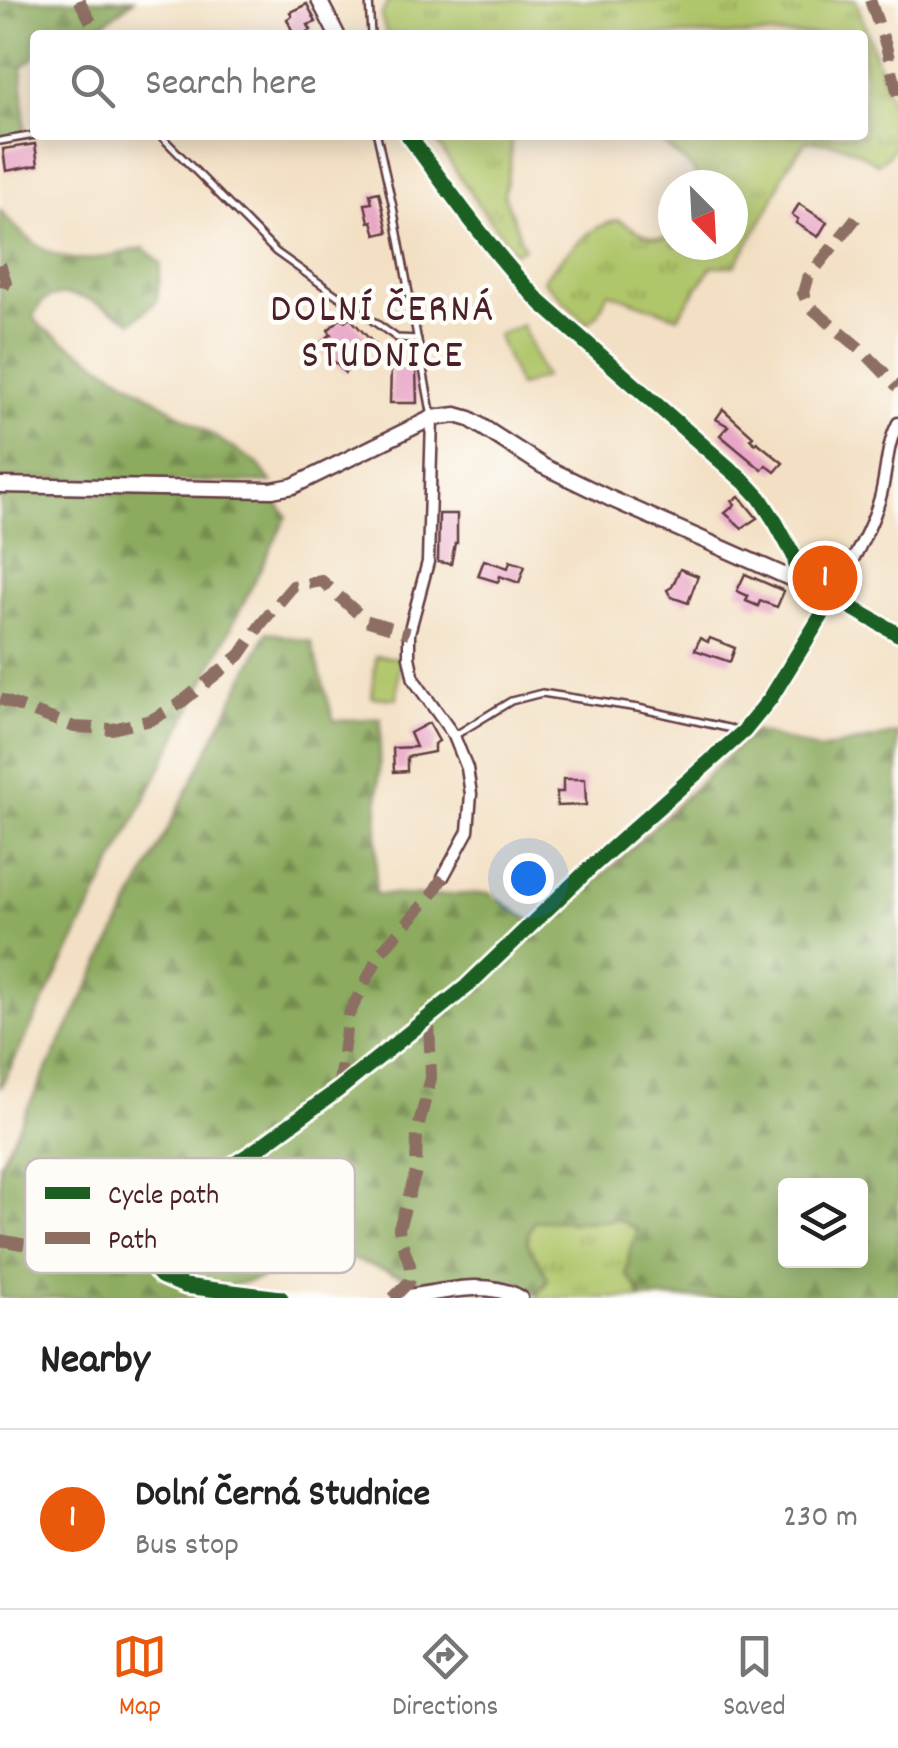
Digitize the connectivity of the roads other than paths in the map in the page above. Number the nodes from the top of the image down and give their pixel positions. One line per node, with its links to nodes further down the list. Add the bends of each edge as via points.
1 (319, 0): 3 (street)
2 (369, 0): 4 (lane)
3 (334, 30)
4 (371, 30)
5 (30, 136): 6 (lane)
6 (0, 140)
7 (165, 140): 10 (lane, via 303,274 397,338)
8 (379, 140): 10 (lane)
9 (412, 140): 14 (street, via 529,291 760,498 794,556)
10 (418, 339): 11 (lane)
11 (432, 418): 13 (street, via 294,486 272,490); 14 (street, via 470,419 543,466); 18 (street, via 428,562 408,657 414,680)
12 (898, 422): 15 (street, via 879,502)
13 (0, 485)
14 (799, 582): 15 (street)
15 (833, 597): 16 (street); 17 (street)
16 (898, 634)
17 (744, 732): 18 (lane, via 542,693 510,701); 20 (street, via 466,987)
18 (454, 736): 19 (street, via 472,794 468,831)
19 (443, 877)
20 (244, 1158)
21 (159, 1273): 22 (street, via 185,1286)
22 (282, 1298)
23 (402, 1298): 24 (street, via 482,1287)
24 (520, 1298)

